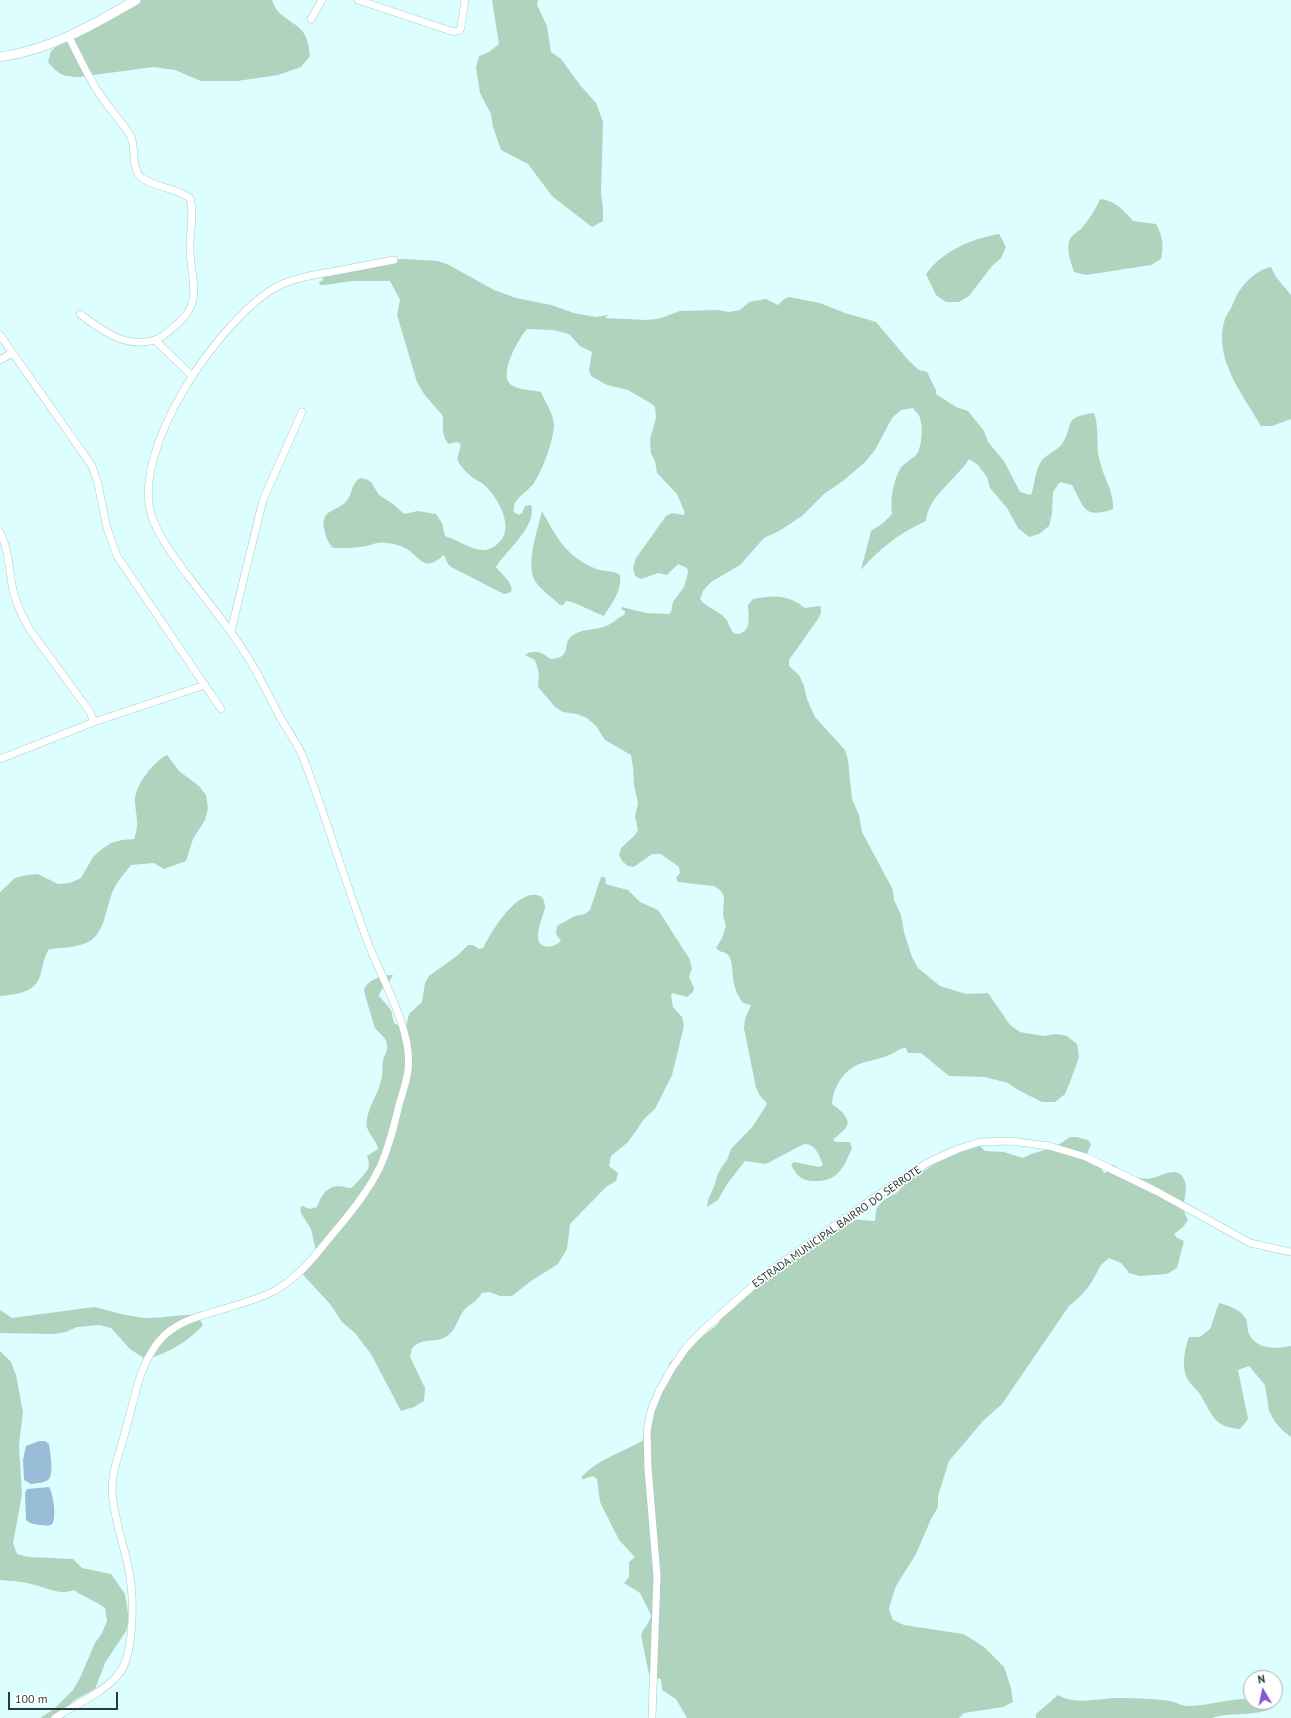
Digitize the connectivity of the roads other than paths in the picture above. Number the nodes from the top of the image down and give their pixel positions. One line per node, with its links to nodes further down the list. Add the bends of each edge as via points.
1 (136, 0): 6 (main road)
2 (322, 0): 5 (street)
3 (358, 0): 4 (street, via 454,32 460,30)
4 (465, 0)
5 (311, 19)
6 (69, 37): 7 (main road, via 34,50); 11 (street, via 94,86 130,135 138,174 190,198 193,298 191,309 183,319)
7 (0, 57)
8 (394, 260): 14 (street, via 309,276 275,288 237,320)
9 (80, 314): 11 (street, via 110,335 123,340)
10 (0, 335): 12 (street)
11 (155, 340): 14 (street)
12 (12, 353): 13 (street); 18 (street, via 92,466 107,528 117,556)
13 (0, 360)
14 (191, 375): 17 (street, via 151,465 151,515 164,540 190,578)
15 (302, 412): 17 (street, via 263,500)
16 (0, 532): 20 (street, via 8,556 16,602 22,615 30,630 90,712)
17 (232, 631): 23 (street, via 302,753 370,947 405,1031 408,1069 391,1139 380,1168 350,1214 309,1263 297,1276 266,1296 198,1316 179,1325 166,1334 151,1351 143,1366 114,1469 112,1485 131,1582 132,1622 127,1660 112,1682)
18 (204, 685): 19 (street); 20 (street)
19 (221, 709)
20 (94, 722): 21 (street)
21 (0, 758)
22 (1291, 1252): 24 (street, ESTRADA MUNICIPAL BAIRRO DO SERROTE, via 1250,1243 1158,1192 1086,1157 1049,1146 1011,1141 980,1142 930,1162 898,1181 770,1271 686,1348 665,1379 651,1411 647,1431 648,1468 658,1576)
23 (55, 1718)
24 (652, 1718)

